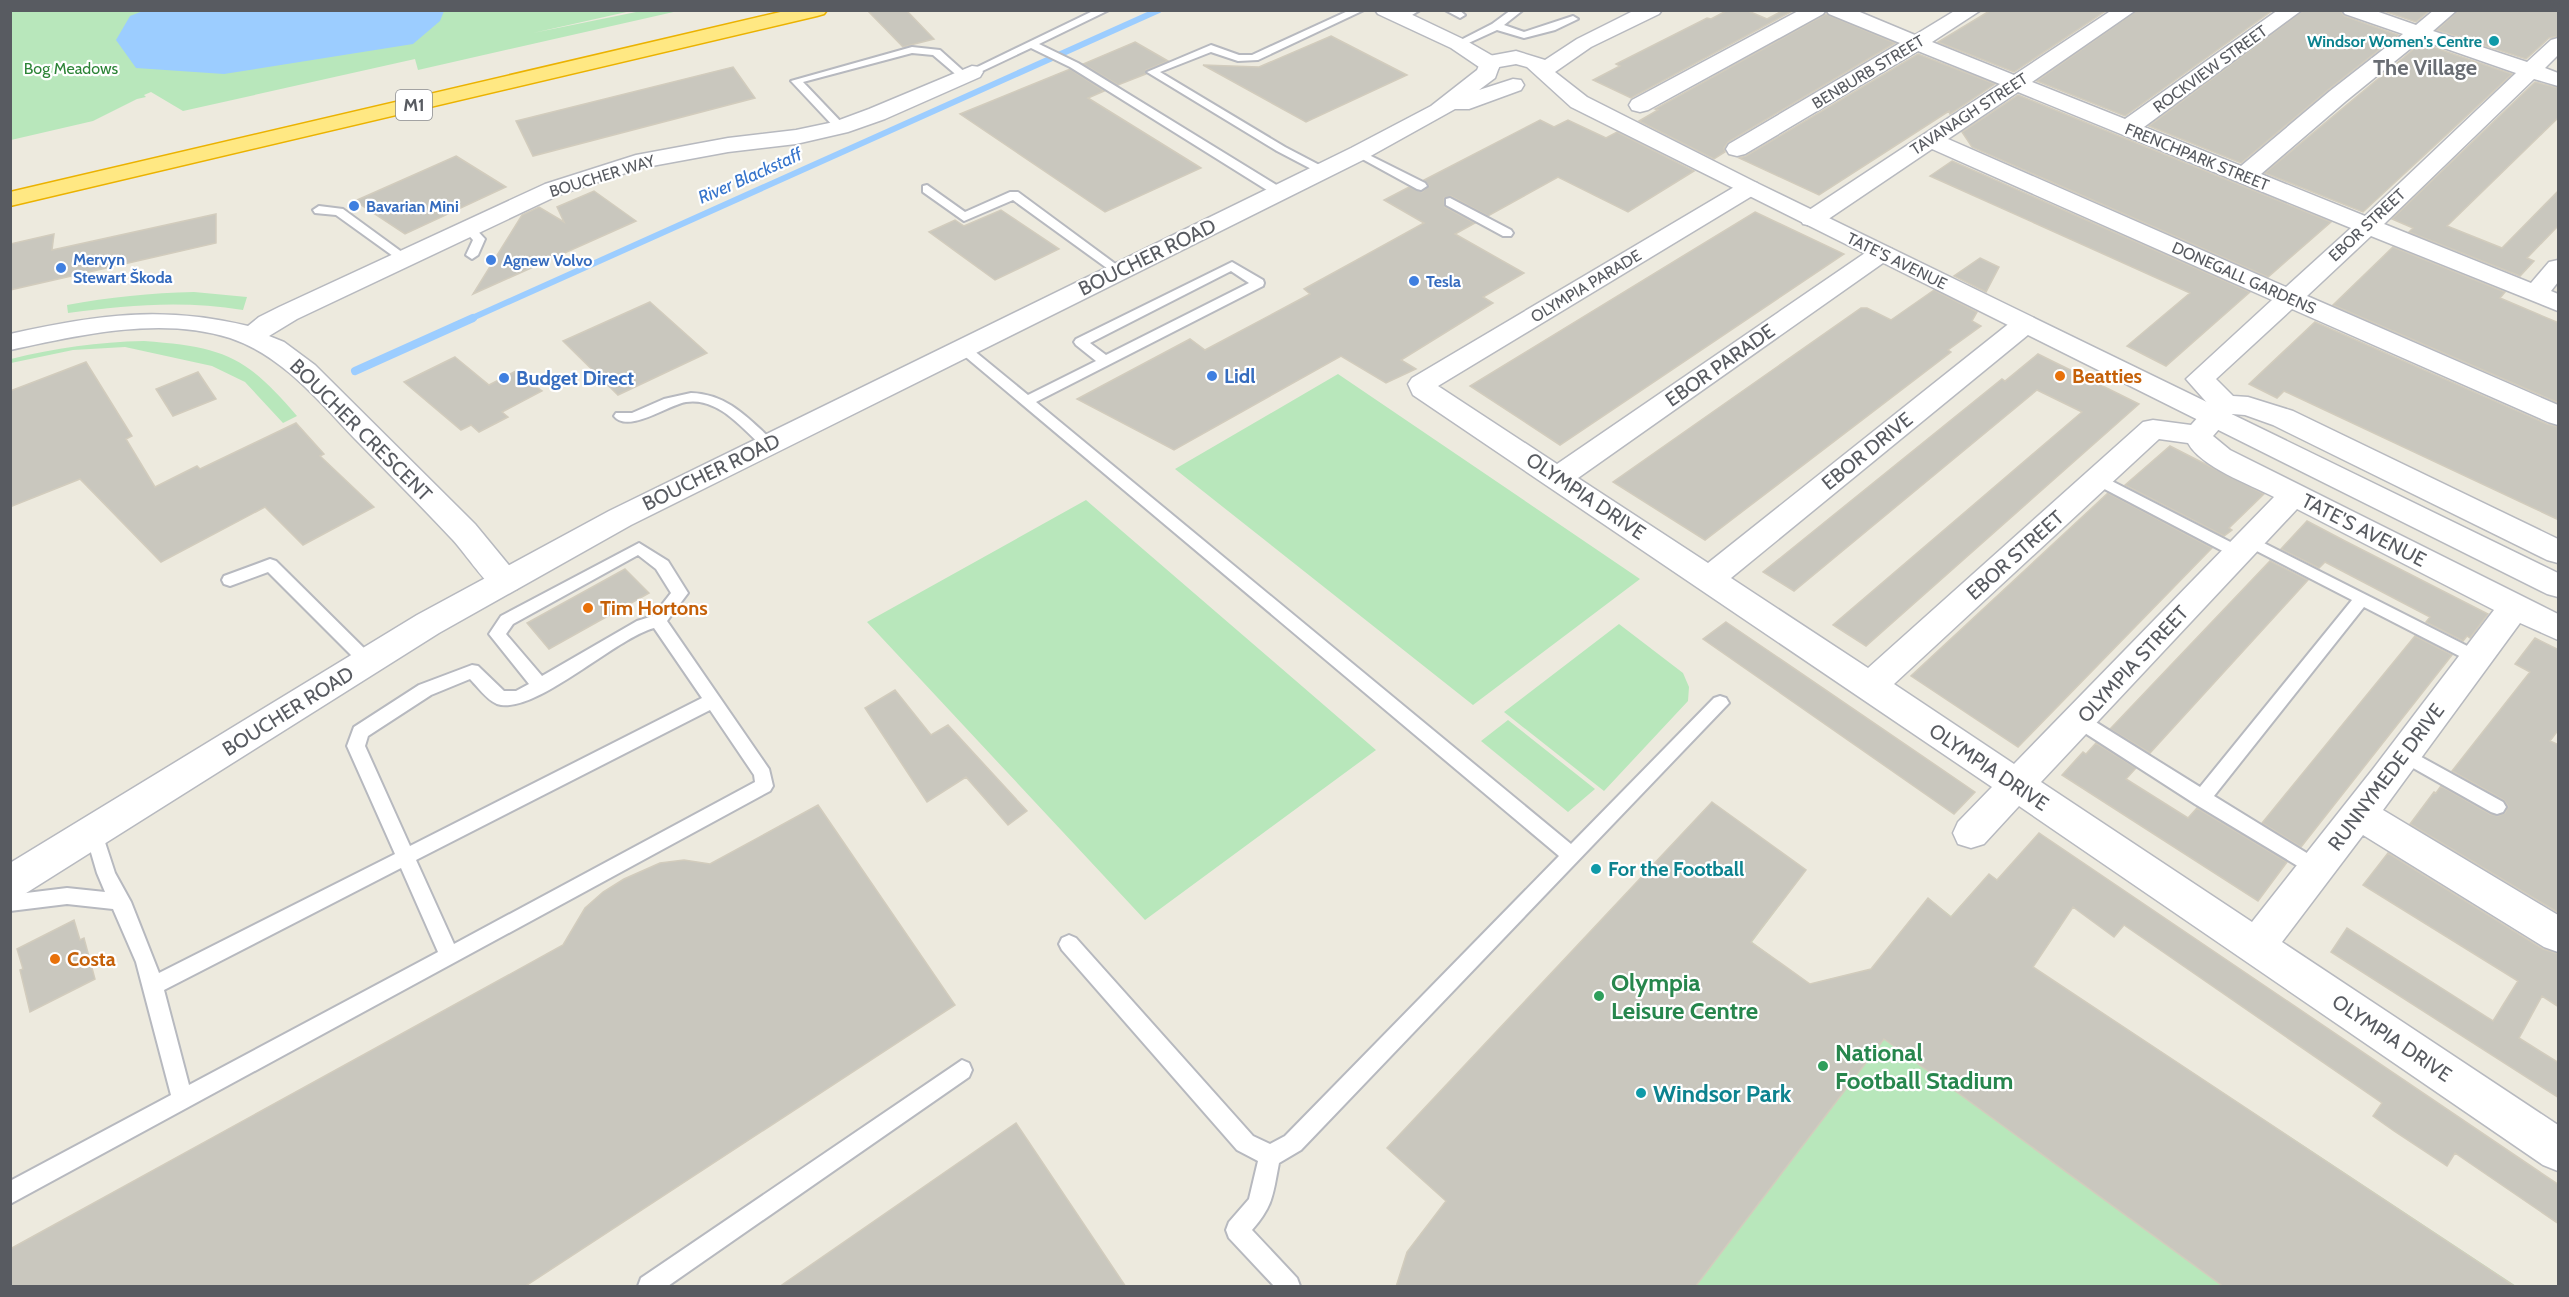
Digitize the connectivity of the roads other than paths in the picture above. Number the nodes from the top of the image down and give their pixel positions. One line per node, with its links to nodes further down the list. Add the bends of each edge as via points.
1 (741, 10): 47 (highway, M1)
2 (817, 10): 52 (highway, M1)
3 (1104, 10): 21 (lane)
4 (1359, 10): 45 (lane, via 1254,58 1238,58 1211,48 1152,72)
5 (1450, 10): 16 (lane)
6 (1518, 10): 18 (lane)
7 (1652, 10): 22 (street)
8 (1816, 10): 31 (street)
9 (1836, 10): 20 (street, FRENCHPARK STREET)
10 (1971, 10): 20 (street, BENBURB STREET)
11 (2126, 10): 33 (street, TAVANAGH STREET)
12 (2292, 10): 40 (street, ROCKVIEW STREET)
13 (2352, 10): 19 (street)
14 (2446, 10): 19 (street)
15 (1400, 13): 24 (street)
16 (1460, 15)
17 (1573, 19): 18 (lane, via 1524,35)
18 (1496, 26): 24 (lane)
19 (2419, 33): 28 (street); 46 (street)
20 (1917, 43): 33 (street, FRENCHPARK STREET); 41 (street, BENBURB STREET)
21 (1030, 44): 30 (lane); 51 (lane, via 1074,66)
22 (1584, 44): 25 (street); 29 (street, BOUCHER ROAD)
23 (2559, 44): 28 (street, EBOR STREET)
24 (1459, 45): 25 (street, TATE'S AVENUE); 27 (street, TATE'S AVENUE)
25 (1515, 58): 27 (street); 29 (street, TATE'S AVENUE, via 1535,62)
26 (1670, 65): 31 (street)
27 (1489, 68): 34 (street, TATE'S AVENUE, via 1497,81); 37 (street, BOUCHER ROAD)
28 (2530, 71): 32 (street); 56 (street, EBOR STREET)
29 (1544, 72): 34 (street, BOUCHER ROAD, via 1538,82); 35 (street, TATE'S AVENUE)
30 (968, 74): 39 (street, BOUCHER WAY); 39 (lane, via 936,52 912,50 796,81)
31 (1694, 76): 36 (street)
32 (2559, 80)
33 (2016, 83): 40 (street, FRENCHPARK STREET); 42 (street, TAVANAGH STREET)
34 (1517, 85): 35 (street, TATE'S AVENUE); 37 (street, BOUCHER ROAD)
35 (1579, 102): 49 (street, TATE'S AVENUE)
36 (1640, 105)
37 (1439, 111): 44 (street, BOUCHER ROAD)
38 (1744, 123): 41 (street)
39 (840, 127): 57 (street, BOUCHER WAY, via 636,162 553,189)
40 (2128, 129): 46 (street, FRENCHPARK STREET)
41 (1765, 133): 43 (street, BENBURB STREET)
42 (1930, 140): 55 (street, TAVANAGH STREET); 64 (street, DONEGALL GARDENS)
43 (1737, 149)
44 (1359, 153): 45 (street, BOUCHER ROAD); 48 (lane)
45 (1323, 171): 51 (street, BOUCHER ROAD)
46 (2244, 176): 56 (street, FRENCHPARK STREET)
47 (10, 178)
48 (1421, 186)
49 (1749, 188): 55 (street, TATE'S AVENUE); 71 (street, OLYMPIA PARADE)
50 (927, 189): 63 (lane, via 964,217 1014,195)
51 (1279, 192): 63 (street, BOUCHER ROAD)
52 (10, 199)
53 (1450, 202): 58 (lane)
54 (319, 210): 61 (lane, via 339,212)
55 (1812, 219): 59 (street, TATE'S AVENUE)
56 (2368, 226): 64 (street, EBOR STREET); 65 (street, FRENCHPARK STREET)
57 (468, 228): 60 (lane, via 479,239); 61 (street, BOUCHER WAY)
58 (1507, 233)
59 (1883, 254): 66 (street, TATE'S AVENUE); 77 (street, EBOR PARADE)
60 (472, 255)
61 (404, 258): 67 (street, BOUCHER WAY, via 268,323)
62 (2559, 267): 65 (street)
63 (1119, 271): 69 (street, BOUCHER ROAD)
64 (2288, 297): 74 (street, DONEGALL GARDENS); 75 (street, EBOR STREET, via 2200,380)
65 (2547, 298)
66 (2025, 324): 75 (street, TATE'S AVENUE); 82 (street, EBOR DRIVE)
67 (251, 337): 68 (street, BOUCHER CRESCENT, via 175,322 106,324); 84 (street, BOUCHER CRESCENT, via 290,356 464,532)
68 (10, 342)
69 (962, 348): 72 (lane); 76 (street, BOUCHER ROAD)
70 (1105, 361): 70 (lane, via 1136,346 1257,283 1232,266 1081,342); 72 (lane)
71 (1422, 384): 77 (street, OLYMPIA DRIVE, via 1423,389)
72 (1026, 402): 104 (lane)
73 (621, 416): 76 (lane, via 634,417 675,401 703,397 727,408)
74 (2559, 416)
75 (2213, 419): 78 (street, EBOR STREET, via 2153,429); 79 (street, TATE'S AVENUE, via 2203,445); 81 (street, TATE'S AVENUE, via 2248,406 2283,418); 85 (street, TATE'S AVENUE)
76 (768, 444): 84 (street, BOUCHER ROAD)
77 (1558, 478): 82 (street, OLYMPIA DRIVE)
78 (2098, 479): 80 (lane); 93 (street, EBOR STREET)
79 (2294, 494): 80 (street, OLYMPIA STREET); 87 (street, TATE'S AVENUE)
80 (2244, 547): 86 (lane); 96 (street, OLYMPIA STREET)
81 (2559, 552)
82 (1709, 579): 93 (street, OLYMPIA DRIVE)
83 (230, 580): 91 (lane, via 270,565)
84 (506, 580): 91 (street, BOUCHER ROAD)
85 (2559, 586)
86 (2362, 599): 90 (lane); 99 (lane)
87 (2515, 606): 89 (street, TATE'S AVENUE); 90 (street, RUNNYMEDE DRIVE)
88 (658, 621): 92 (lane, via 643,625); 92 (lane, via 680,593 662,565 639,548 507,620 497,634); 94 (lane)
89 (2559, 628)
90 (2477, 658): 97 (street, RUNNYMEDE DRIVE)
91 (367, 661): 102 (street, BOUCHER ROAD)
92 (540, 686): 105 (lane, via 519,698 500,698 472,671 425,690 360,732 356,746)
93 (1870, 686): 98 (street, OLYMPIA DRIVE)
94 (712, 701): 105 (lane); 113 (lane, via 763,774 764,786)
95 (1720, 703): 104 (lane)
96 (2080, 721): 98 (street, OLYMPIA STREET); 99 (lane)
97 (2405, 755): 100 (lane); 101 (street, RUNNYMEDE DRIVE)
98 (2017, 787): 103 (street, OLYMPIA STREET); 112 (street, OLYMPIA DRIVE)
99 (2201, 799): 106 (lane)
100 (2497, 807)
101 (2359, 814): 106 (street, RUNNYMEDE DRIVE); 110 (street)
102 (94, 832): 107 (street, BOUCHER ROAD); 108 (lane, via 106,873)
103 (1971, 833)
104 (1572, 856): 118 (lane, via 1293,1143)
105 (405, 859): 113 (lane); 114 (lane)
106 (2316, 869): 112 (street, RUNNYMEDE DRIVE)
107 (10, 883)
108 (121, 902): 109 (lane, via 67,896); 114 (lane)
109 (10, 903)
110 (2559, 934)
111 (1069, 944): 118 (lane, via 1245,1143)
112 (2256, 946): 117 (street, OLYMPIA DRIVE)
113 (449, 955): 116 (lane)
114 (153, 986): 116 (lane)
115 (962, 1070): 120 (lane)
116 (183, 1100): 119 (lane)
117 (2559, 1150)
118 (1270, 1156): 121 (lane, via 1259,1205 1237,1230)
119 (10, 1193)
120 (650, 1287)
121 (1289, 1287)

